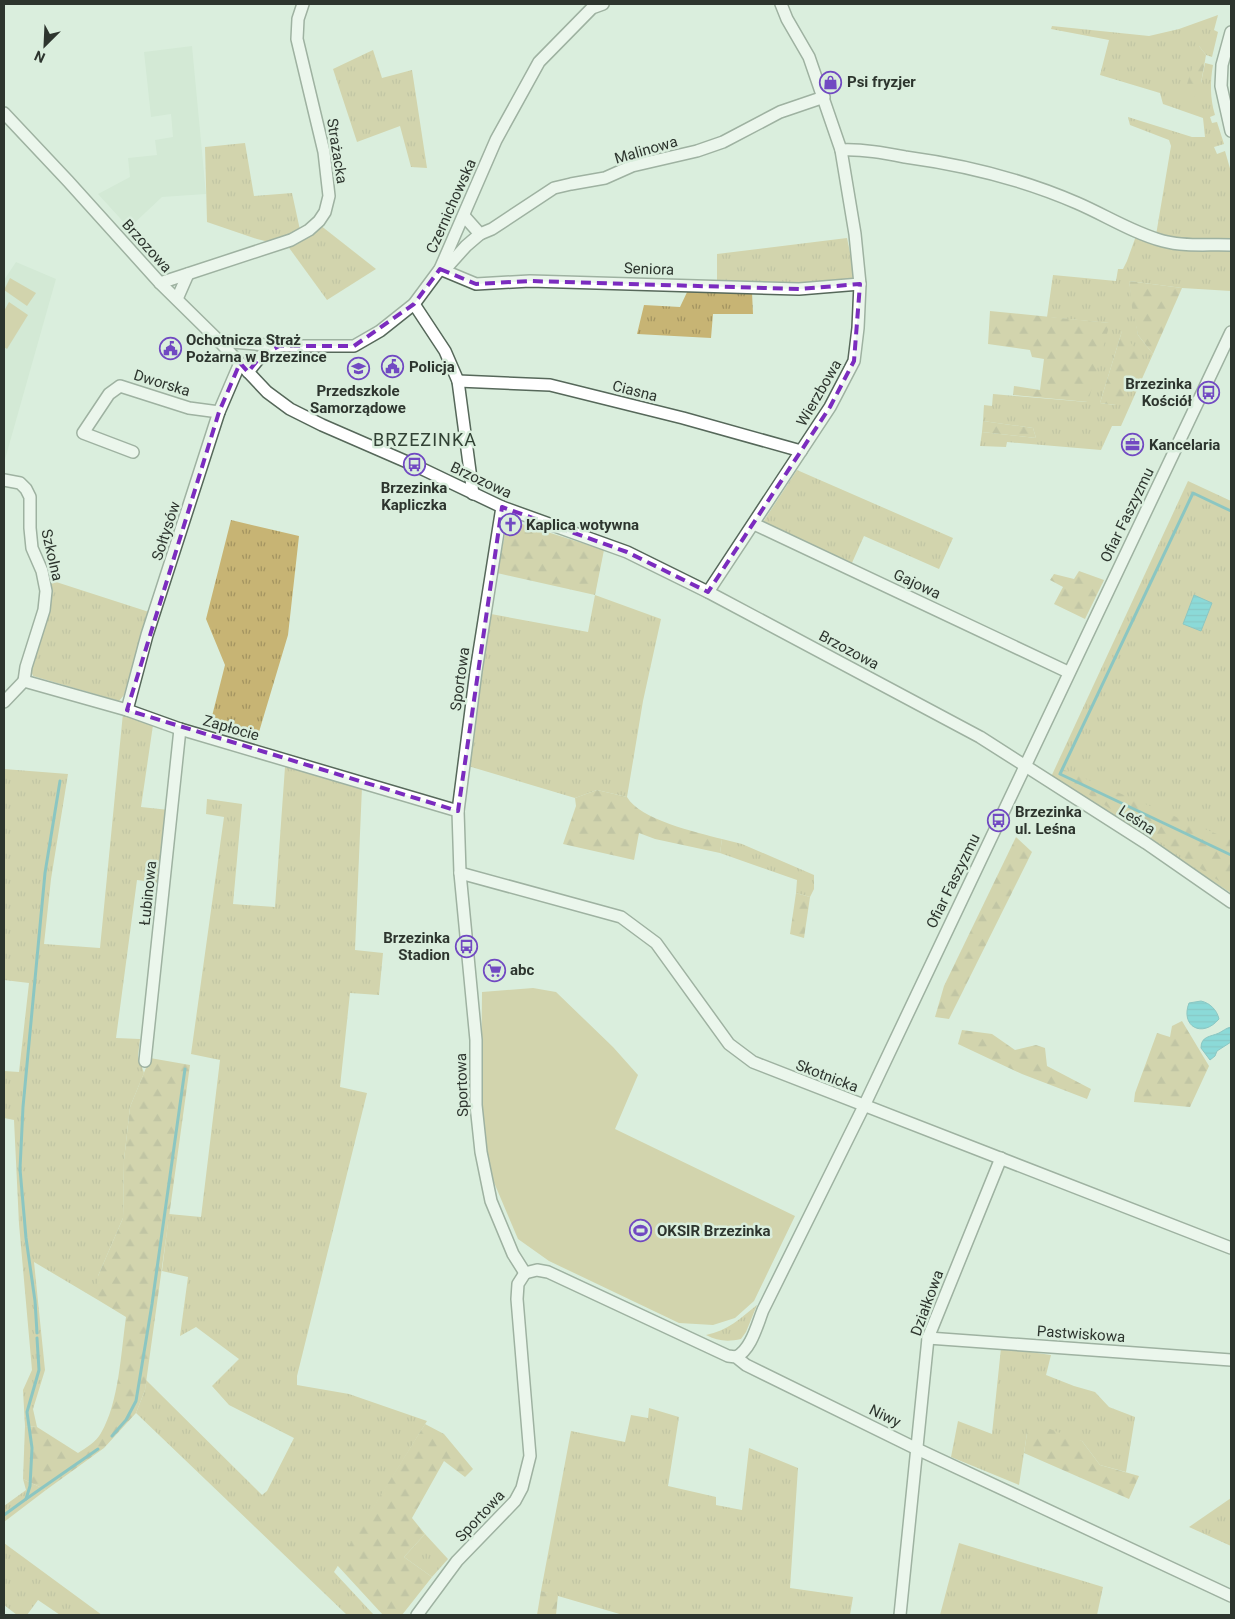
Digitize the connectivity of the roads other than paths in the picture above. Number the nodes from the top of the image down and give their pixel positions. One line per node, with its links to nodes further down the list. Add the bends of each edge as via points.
1 (303, 4): 13 (street, Strażacka, via 297,39 324,152 329,196 324,212 309,230 291,240)
2 (603, 4): 9 (street, Czernichowska, via 592,8 539,62 496,140)
3 (781, 4): 5 (street, Wierzbowa, via 809,57)
4 (1231, 32): 7 (street, via 1222,65 1221,86)
5 (824, 97): 8 (street, Wierzbowa); 10 (street, Malinowa, via 780,112 723,142 697,151 632,166 605,178 554,188)
6 (4, 113): 14 (street, Brzozowa)
7 (1231, 131)
8 (841, 150): 11 (street, via 857,149 947,162 1030,185 1163,241); 15 (street, Wierzbowa)
9 (464, 216): 10 (street); 12 (street, Czernichowska)
10 (480, 234): 12 (street, Malinowa, via 448,266)
11 (1231, 245)
12 (440, 269): 15 (street, Seniora, via 476,284 530,281 799,289); 17 (street, Czernichowska)
13 (188, 274): 14 (street, Strażacka); 16 (street)
14 (160, 283): 16 (street, Brzozowa)
15 (860, 284): 25 (street, Wierzbowa, via 854,361 830,407)
16 (177, 299): 19 (street, Brzozowa)
17 (414, 304): 20 (street, Czernichowska, via 380,331 354,346); 23 (street, via 445,351)
18 (1231, 332): 32 (street, Ofiar Faszyzmu)
19 (219, 341): 20 (street, Czernichowska); 21 (street, Brzozowa)
20 (279, 346): 22 (street, via 261,356)
21 (240, 363): 22 (street, Brzozowa); 24 (street, Sołtysów)
22 (248, 372): 28 (street, Brzozowa, via 290,409)
23 (458, 381): 25 (street, Ciasna, via 550,385); 28 (street)
24 (220, 412): 26 (street, Dworska, via 189,408 120,386 109,394 83,433); 35 (street, Sołtysów)
25 (801, 451): 30 (street, Wierzbowa)
26 (133, 452)
27 (4, 480): 33 (street, Szkolna, via 20,483 30,497 32,548 46,591 44,610)
28 (473, 494): 29 (street, Brzozowa)
29 (502, 507): 31 (street, Brzozowa, via 627,552); 38 (street, Sportowa)
30 (754, 524): 31 (street, Wierzbowa); 32 (street, Gajowa)
31 (708, 592): 37 (street, Brzozowa, via 980,737)
32 (1068, 672): 37 (street, Ofiar Faszyzmu)
33 (24, 681): 34 (street); 35 (street, Zapłocie)
34 (4, 702)
35 (127, 710): 36 (street, Zapłocie)
36 (180, 729): 38 (street, Zapłocie); 41 (street, Łubinowa)
37 (1024, 766): 40 (street, Leśna); 42 (street, Ofiar Faszyzmu)
38 (458, 811): 39 (street, Sportowa)
39 (460, 873): 42 (street, Skotnicka, via 621,918 656,943 729,1044 753,1062); 45 (street, Sportowa, via 476,1040 476,1105 481,1152 491,1201 513,1254)
40 (1231, 902)
41 (145, 1061)
42 (864, 1106): 43 (street, Skotnicka); 47 (street, Ofiar Faszyzmu, via 749,1343)
43 (1001, 1158): 44 (street, Skotnicka); 46 (street, Działkowa)
44 (1231, 1248)
45 (525, 1273): 47 (street, Niwy, via 548,1272); 51 (street, Sportowa, via 518,1284 517,1299 530,1456 522,1488 515,1501 457,1561)
46 (928, 1338): 48 (street, Pastwiskowa); 49 (street, Działkowa)
47 (736, 1357): 49 (street, Niwy, via 746,1365)
48 (1231, 1360)
49 (917, 1449): 50 (street, Niwy); 52 (street, Działkowa)
50 (1231, 1596)
51 (416, 1615)
52 (900, 1615)

